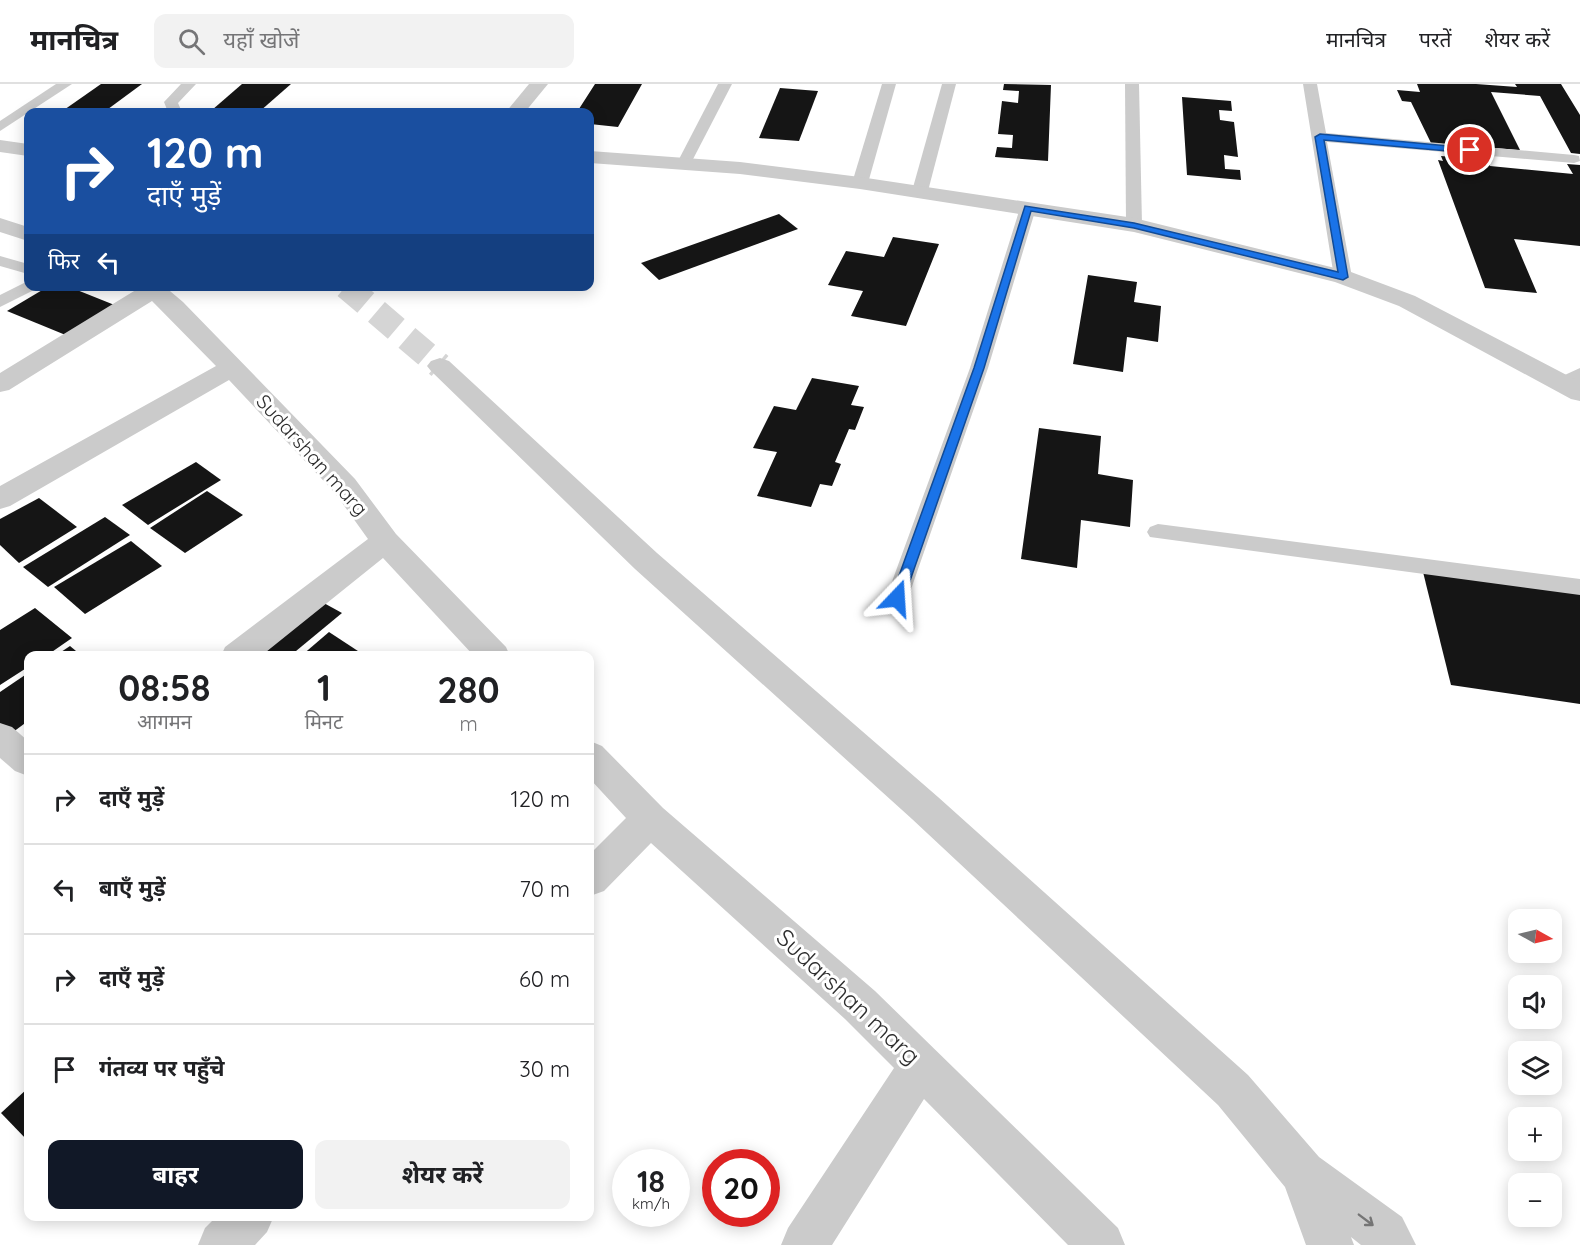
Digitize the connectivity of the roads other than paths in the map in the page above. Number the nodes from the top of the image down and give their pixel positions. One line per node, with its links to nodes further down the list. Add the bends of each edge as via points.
1 (65, 84): 9 (lane)
2 (189, 84): 10 (lane, via 171,102)
3 (539, 84): 11 (street)
4 (725, 84): 20 (lane)
5 (889, 84): 21 (lane)
6 (949, 84): 22 (lane)
7 (1132, 84): 25 (lane)
8 (1310, 84): 15 (lane)
9 (30, 108)
10 (174, 108)
11 (518, 108)
12 (24, 112): 13 (lane)
13 (0, 128): 14 (lane)
14 (20, 130)
15 (1320, 137): 19 (lane); 29 (lane)
16 (0, 146): 17 (street)
17 (24, 149)
18 (594, 157): 20 (street)
19 (1574, 159)
20 (684, 163): 21 (street)
21 (860, 183): 22 (street)
22 (920, 191): 23 (street)
23 (1028, 208): 25 (street); 42 (lane, via 979,368)
24 (0, 225): 26 (street)
25 (1134, 225): 29 (street)
26 (24, 233)
27 (0, 261): 28 (lane)
28 (24, 268)
29 (1343, 277): 36 (street, via 1407,301)
30 (24, 288): 33 (lane)
31 (147, 291): 37 (street)
32 (155, 291): 35 (street, Sudarshan marg)
33 (0, 302)
34 (440, 366): 51 (street, via 646,561 925,808 1233,1090)
35 (232, 368): 38 (street); 40 (street, Sudarshan marg, via 345,486)
36 (1574, 383)
37 (0, 384)
38 (0, 499)
39 (1158, 532): 41 (lane)
40 (385, 542): 43 (street); 44 (street, Sudarshan marg)
41 (1580, 587)
42 (897, 598)
43 (243, 651)
44 (489, 651)
45 (0, 737): 46 (street)
46 (24, 758)
47 (594, 760): 48 (street, Sudarshan marg)
48 (650, 819): 49 (street); 50 (street, Sudarshan marg, via 860,1005)
49 (594, 875)
50 (921, 1065): 54 (street); 55 (street, Sudarshan marg)
51 (1304, 1173): 56 (street); 57 (street, one-way to 57, via 1385,1234)
52 (246, 1221): 53 (street)
53 (222, 1245)
54 (805, 1245)
55 (1101, 1245)
56 (1330, 1245)
57 (1392, 1245)

